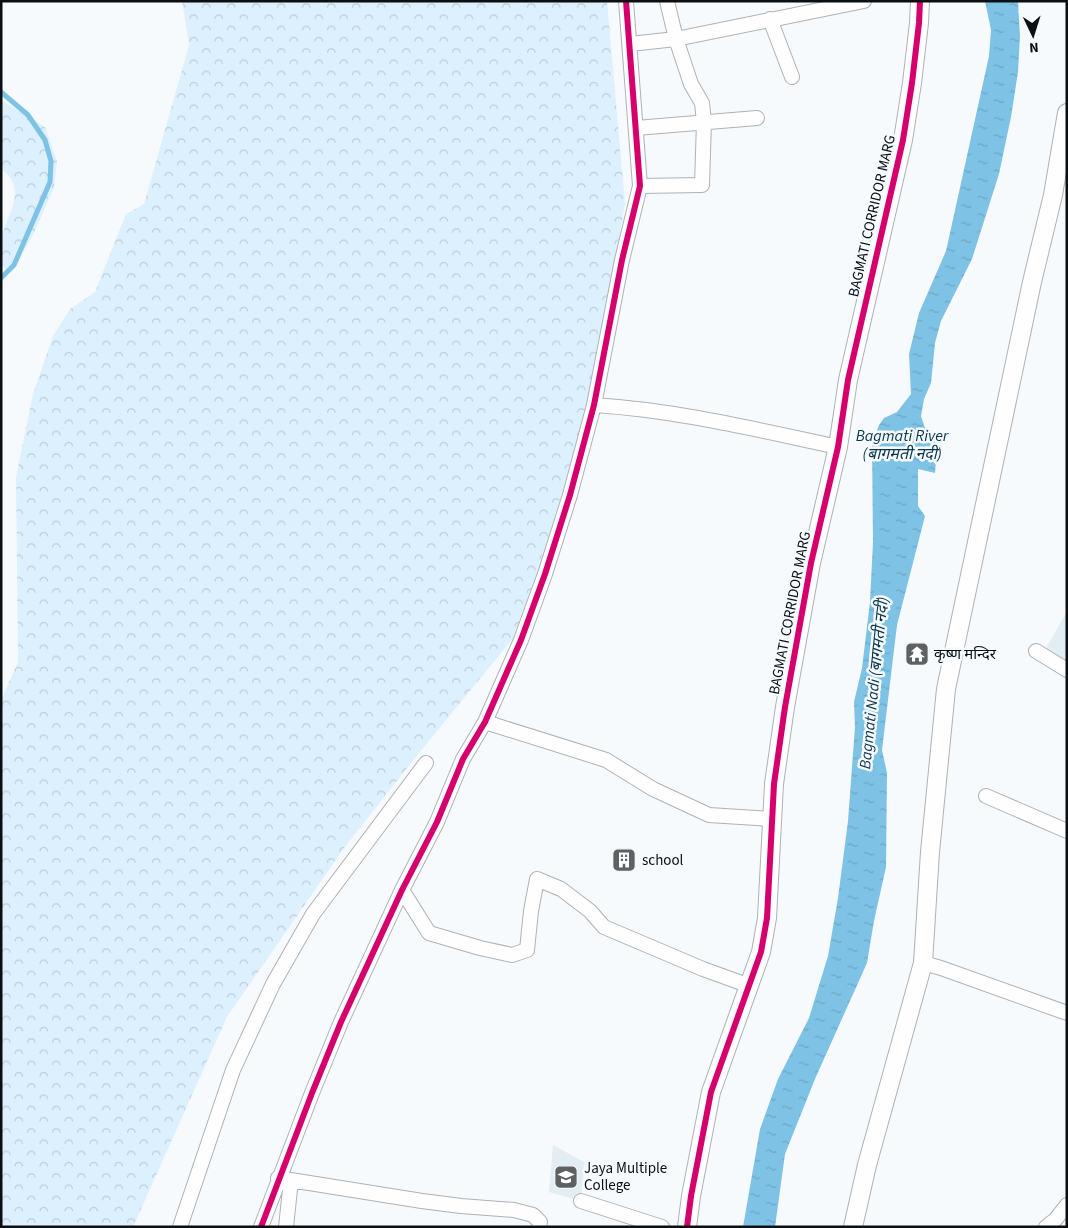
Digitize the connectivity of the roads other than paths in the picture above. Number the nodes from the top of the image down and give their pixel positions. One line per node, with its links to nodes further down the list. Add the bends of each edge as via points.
1 (626, 1): 7 (street)
2 (667, 1): 6 (street)
3 (864, 1): 5 (street)
4 (920, 1): 15 (street, BAGMATI CORRIDOR MARG, via 903,140 848,380)
5 (770, 19): 6 (street); 8 (street)
6 (676, 39): 7 (street); 11 (street, via 702,103)
7 (630, 44): 12 (street)
8 (792, 77)
9 (1067, 113): 24 (street, via 1053,195 946,689)
10 (757, 118): 11 (street)
11 (704, 122): 12 (street); 13 (street, via 702,185)
12 (636, 128): 13 (street)
13 (640, 186): 14 (street)
14 (594, 405): 15 (street, via 726,424); 18 (street, via 545,574 521,640)
15 (838, 447): 21 (street, BAGMATI CORRIDOR MARG, via 811,563 785,707)
16 (1036, 652): 17 (street)
17 (1067, 670)
18 (485, 722): 21 (street, via 606,760 653,789 709,815); 23 (street, via 463,759 437,822)
19 (426, 764): 30 (street, via 313,914 273,984 233,1070)
20 (986, 796): 22 (street)
21 (771, 820): 25 (street, BAGMATI CORRIDOR MARG, via 768,918)
22 (1067, 831)
23 (402, 890): 25 (street, via 429,934 512,955 527,950 536,879 561,889 590,911 604,927); 27 (street, via 341,1022)
24 (922, 963): 26 (street); 36 (street)
25 (750, 986): 35 (street, BAGMATI CORRIDOR MARG, via 711,1092)
26 (1067, 1014)
27 (285, 1179): 31 (street); 32 (street); 33 (street, via 422,1201 514,1210 533,1215 540,1222)
28 (581, 1201): 34 (street)
29 (1067, 1205): 37 (street)
30 (180, 1227)
31 (261, 1227)
32 (286, 1227)
33 (539, 1227)
34 (662, 1227)
35 (687, 1227)
36 (853, 1227)
37 (1046, 1227)

